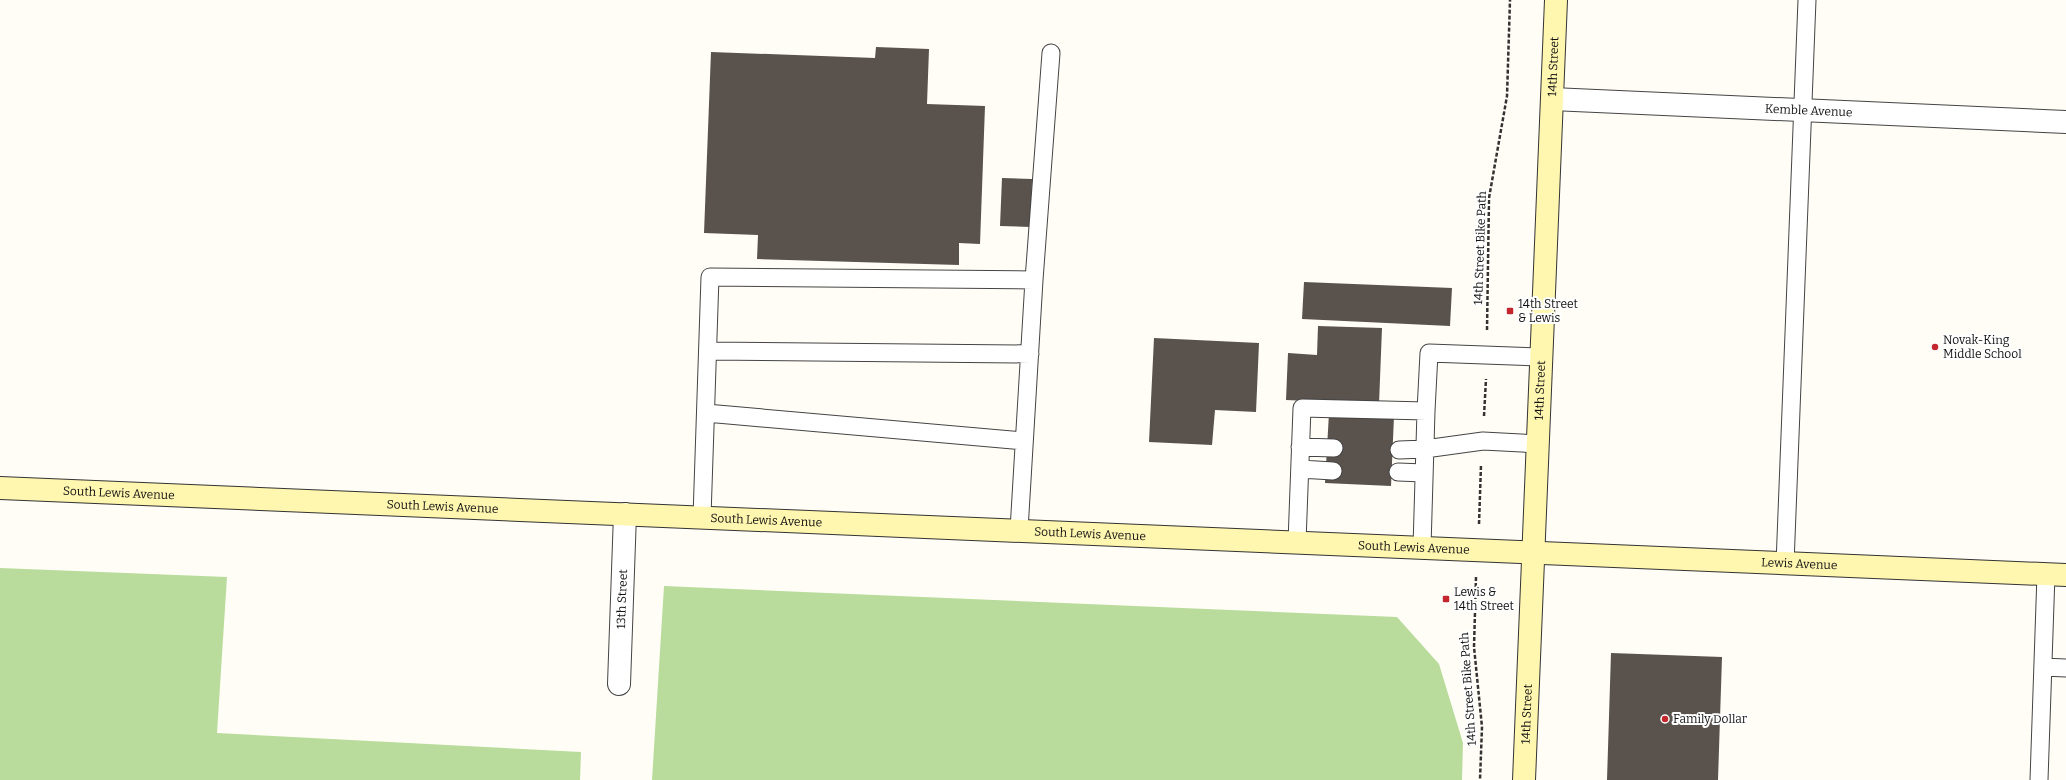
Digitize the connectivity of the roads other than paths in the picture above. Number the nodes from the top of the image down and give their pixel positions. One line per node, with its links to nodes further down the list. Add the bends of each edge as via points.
1 (1556, 0): 4 (main road, 14th Street)
2 (1807, 0): 5 (lane)
3 (1051, 53): 7 (lane)
4 (1552, 99): 5 (street, Kemble Avenue); 10 (main road, 14th Street)
5 (1803, 110): 6 (street, Kemble Avenue); 30 (lane)
6 (2066, 122)
7 (1034, 280): 8 (lane, via 710,277); 9 (lane)
8 (708, 351): 9 (lane); 12 (lane)
9 (1030, 354): 13 (lane)
10 (1541, 357): 11 (lane, via 1430,353); 14 (main road, 14th Street)
11 (1426, 411): 15 (lane, via 1302,408); 17 (lane)
12 (706, 413): 13 (lane); 25 (lane)
13 (1024, 441): 26 (lane)
14 (1538, 444): 17 (lane, via 1482,440); 29 (main road, 14th Street)
15 (1300, 447): 16 (lane); 19 (lane)
16 (1334, 448)
17 (1425, 449): 18 (lane); 22 (lane)
18 (1398, 450)
19 (1300, 469): 20 (lane); 27 (lane)
20 (1333, 471)
21 (1398, 472): 22 (lane)
22 (1424, 473): 28 (lane)
23 (0, 488): 24 (main road, South Lewis Avenue)
24 (625, 514): 25 (main road, South Lewis Avenue); 34 (street, 13th Street)
25 (702, 517): 26 (main road, South Lewis Avenue)
26 (1018, 530): 27 (main road, South Lewis Avenue)
27 (1297, 542): 28 (main road, South Lewis Avenue)
28 (1422, 547): 29 (main road, South Lewis Avenue)
29 (1533, 551): 30 (main road, Lewis Avenue); 35 (main road, 14th Street)
30 (1785, 564): 31 (main road, Lewis Avenue)
31 (2056, 574): 32 (lane)
32 (2043, 667): 33 (lane); 36 (lane)
33 (2066, 668)
34 (619, 684)
35 (1524, 780)
36 (2039, 780)

